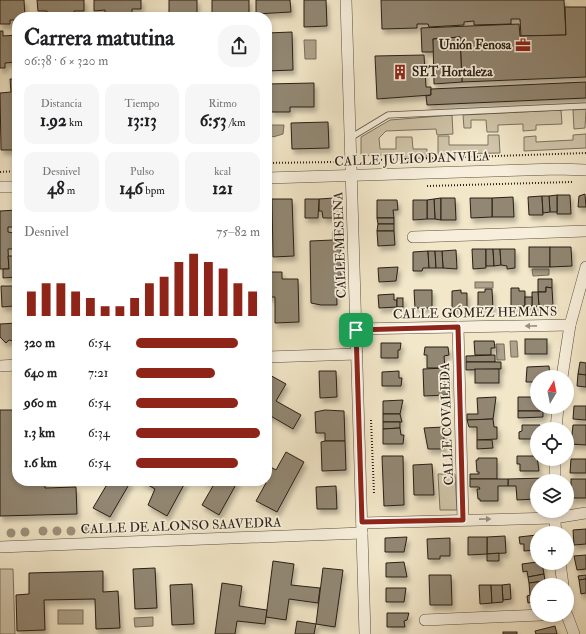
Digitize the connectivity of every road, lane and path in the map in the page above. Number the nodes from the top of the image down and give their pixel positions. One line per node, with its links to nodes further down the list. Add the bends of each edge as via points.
1 (346, 0): 3 (street, CALLE MESENA)
2 (586, 106): 3 (lane, via 388,115)
3 (350, 138): 13 (street, CALLE MESENA)
4 (586, 153): 5 (path)
5 (378, 160)
6 (335, 162): 7 (path)
7 (272, 163)
8 (586, 163): 9 (street, CALLE JULIO DANVILA)
9 (558, 169): 10 (street, CALLE JULIO DANVILA); 13 (street, CALLE JULIO DANVILA)
10 (586, 170)
11 (12, 171): 12 (path)
12 (0, 172)
13 (352, 175): 14 (street, CALLE JULIO DANVILA); 24 (street, CALLE MESENA)
14 (272, 178)
15 (577, 182): 16 (path)
16 (423, 186)
17 (0, 187): 18 (street)
18 (12, 187)
19 (586, 231): 20 (street)
20 (413, 237)
21 (586, 267): 22 (street)
22 (570, 325): 23 (street, CALLE GÓMEZ HEMANS, one-way to 23); 29 (street)
23 (458, 327): 24 (street, CALLE GÓMEZ HEMANS); 33 (street, CALLE COVALEDA)
24 (356, 330): 25 (street, CALLE MESENA)
25 (357, 354): 26 (street); 34 (street, CALLE MESENA)
26 (272, 357)
27 (0, 366): 28 (street)
28 (12, 366)
29 (563, 370)
30 (574, 513): 31 (street, CALLE DE ALONSO SAAVEDRA)
31 (586, 513)
32 (530, 516): 33 (street, CALLE DE ALONSO SAAVEDRA, one-way to 32)
33 (463, 520): 34 (street, CALLE DE ALONSO SAAVEDRA)
34 (362, 528): 35 (street, CALLE DE ALONSO SAAVEDRA); 39 (street, CALLE MESENA)
35 (0, 547)
36 (530, 615): 37 (street)
37 (425, 620)
38 (570, 622): 40 (street)
39 (365, 634)
40 (574, 634)

